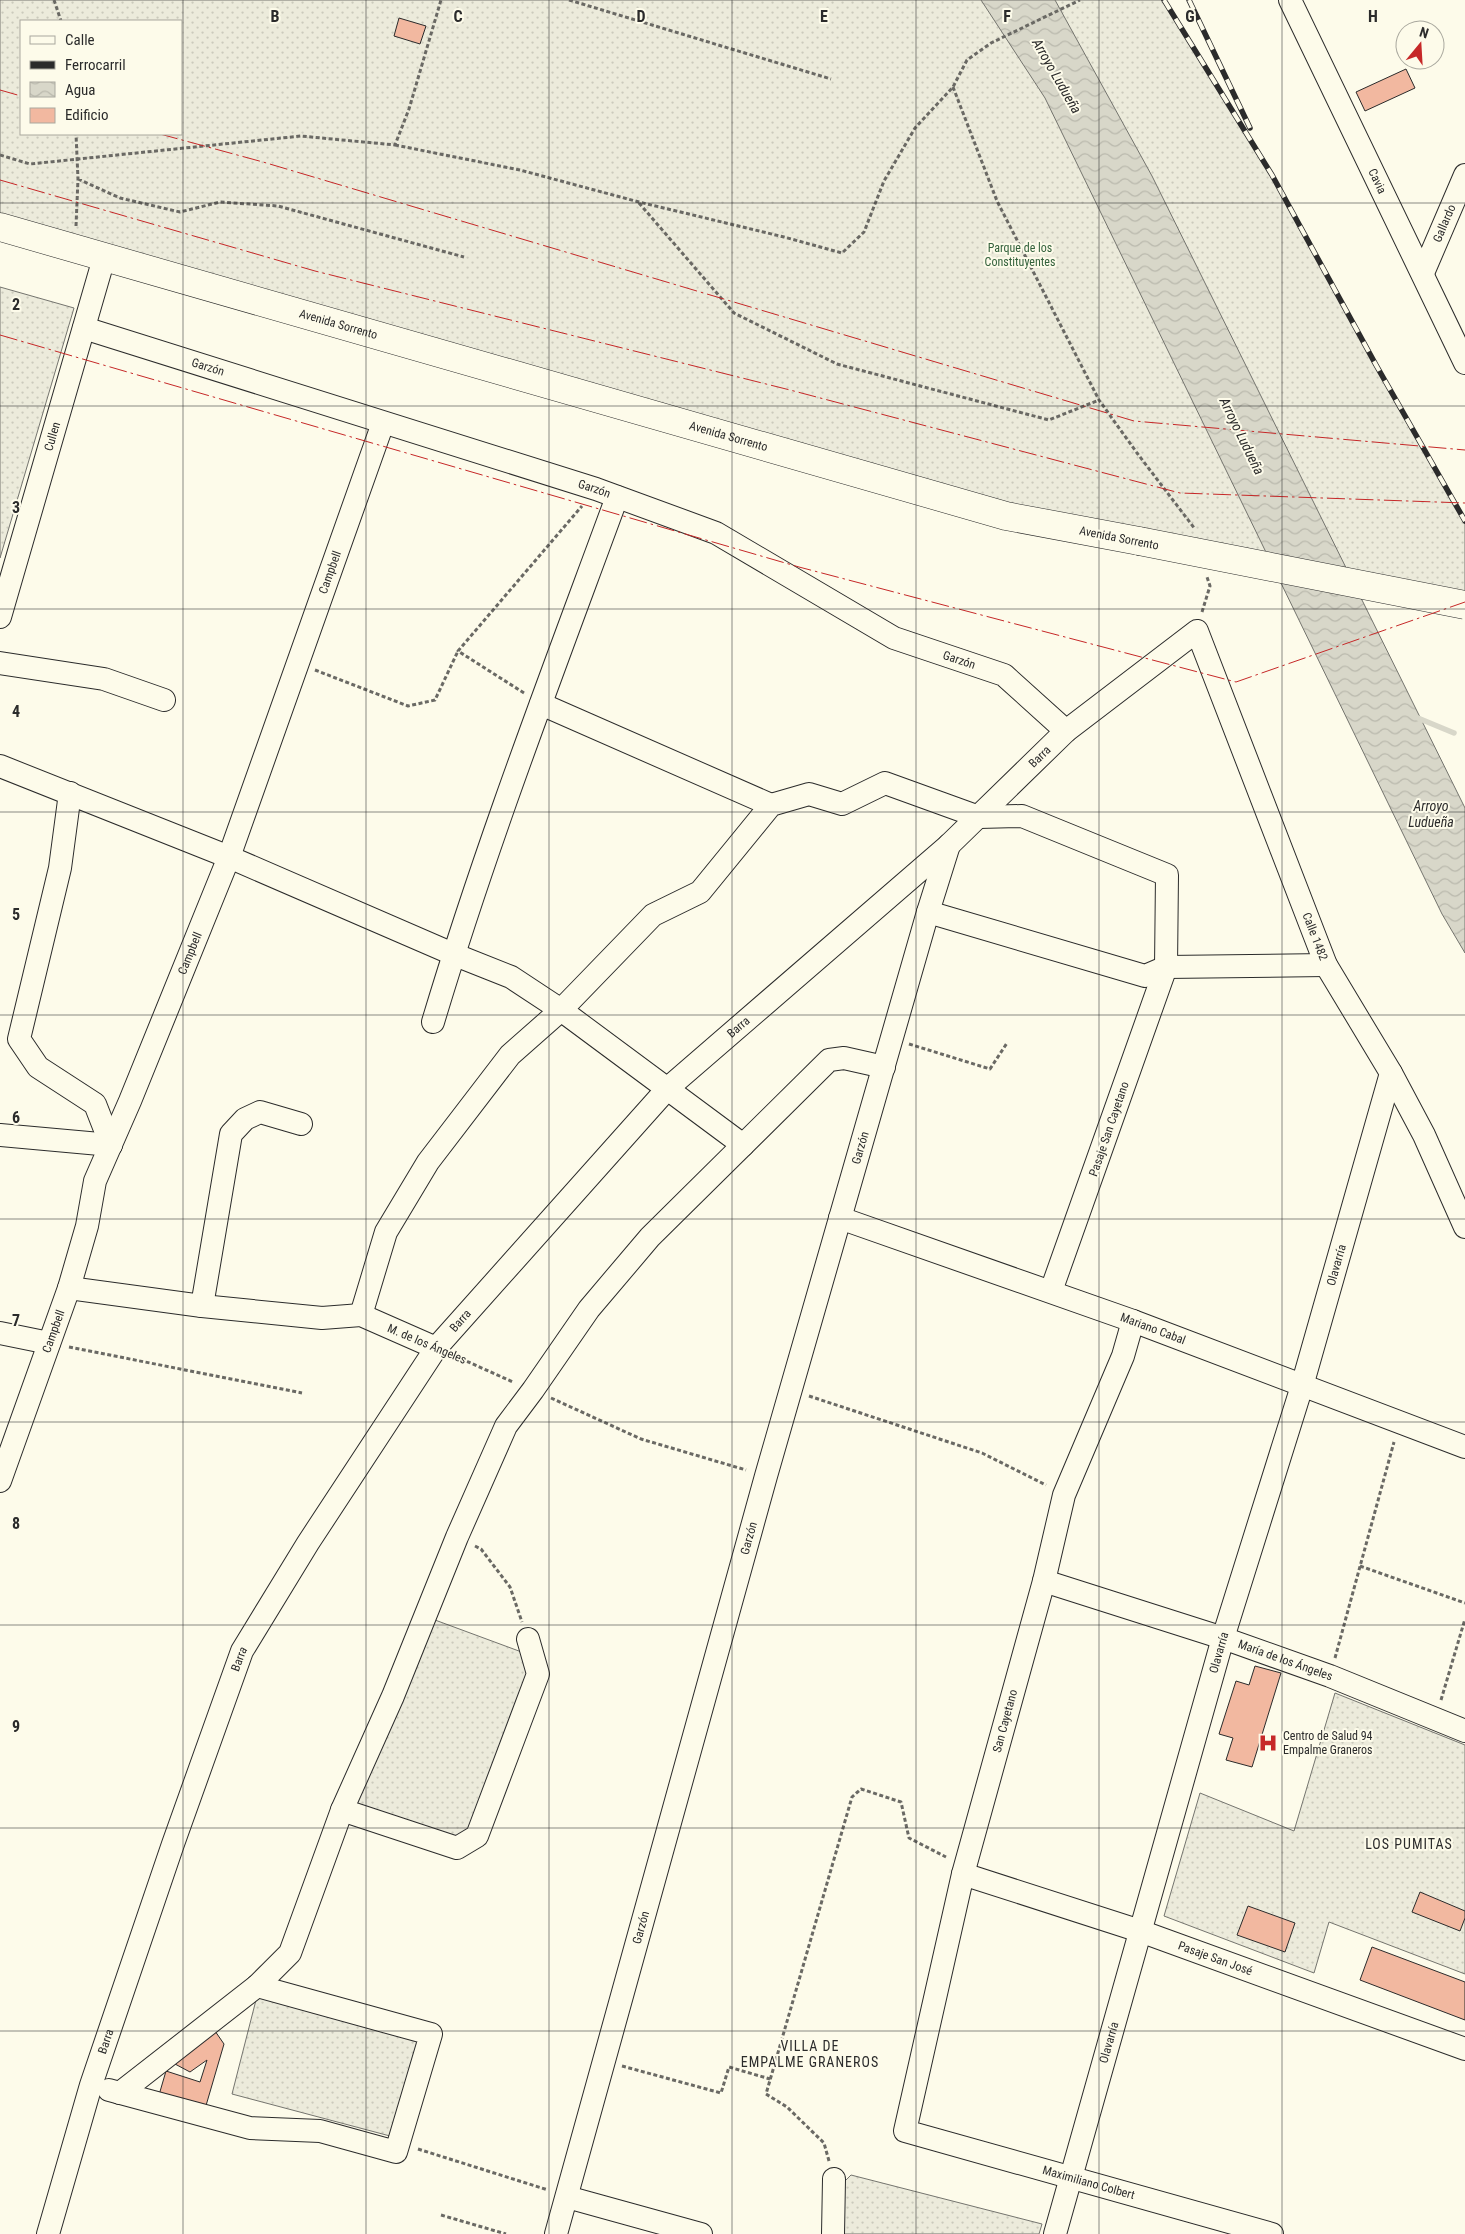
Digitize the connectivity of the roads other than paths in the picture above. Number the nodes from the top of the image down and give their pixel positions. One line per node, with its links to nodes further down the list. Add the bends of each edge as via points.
1 (1290, 0): 5 (street, Cavia)
2 (1465, 175): 5 (street, Gallardo)
3 (0, 227): 4 (main road, Avenida Sorrento)
4 (104, 258): 6 (street, Cullen); 10 (main road, Avenida Sorrento, bridge, via 1006,516)
5 (1423, 273): 7 (street, Cavia)
6 (84, 328): 8 (street, Garzón); 11 (street, Cullen)
7 (1465, 363)
8 (383, 423): 9 (street, Garzón); 22 (street, Campbell)
9 (617, 497): 15 (street); 16 (street, Garzón, via 716,533 894,638 1004,675)
10 (1465, 604)
11 (0, 617)
12 (1197, 631): 16 (street, Barra); 26 (street, Calle 1482)
13 (0, 663): 14 (street, via 104,679)
14 (164, 700)
15 (541, 704): 19 (street); 24 (street)
16 (1066, 731): 20 (street, Barra)
17 (0, 766): 18 (street)
18 (70, 793): 22 (street); 35 (street, via 60,868 19,1039 38,1066 95,1104)
19 (771, 805): 20 (street, via 809,794 842,804 885,783); 27 (street, via 700,892 652,915)
20 (979, 818): 21 (street, Barra); 25 (street, Pasaje San Cayetano, via 1022,816 1167,875)
21 (949, 844): 23 (street, Garzón); 31 (street, Barra)
22 (229, 857): 24 (street); 35 (street, Campbell)
23 (928, 912): 25 (street, via 1145,976); 29 (street, Garzón)
24 (453, 954): 27 (street, via 511,977); 28 (street)
25 (1166, 966): 26 (street); 39 (street, Pasaje San Cayetano)
26 (1326, 966): 30 (street, Calle 1482)
27 (561, 1010): 31 (street); 41 (street, via 510,1055 428,1162 386,1232)
28 (432, 1022)
29 (884, 1067): 34 (street, via 844,1058 829,1060); 36 (street, Garzón)
30 (1390, 1073): 37 (street, Calle 1482, via 1424,1135); 46 (street, Olavarría)
31 (668, 1088): 34 (street); 45 (street, Barra)
32 (301, 1124): 40 (street, via 260,1112 245,1120 232,1134)
33 (0, 1135): 35 (street)
34 (743, 1144): 53 (street, via 644,1244 589,1309 506,1426)
35 (111, 1145): 38 (street, Campbell, via 95,1181 87,1226)
36 (840, 1218): 39 (street, Mariano Cabal); 63 (street, Garzón)
37 (1465, 1227)
38 (69, 1288): 40 (street, M. de los Ángeles); 44 (street, Campbell)
39 (1051, 1291): 42 (street, Mariano Cabal)
40 (202, 1306): 41 (street, M. de los Ángeles, via 322,1318)
41 (361, 1315): 45 (street, M. de los Ángeles)
42 (1133, 1321): 46 (street, Mariano Cabal); 49 (street, San Cayetano, via 1123,1356 1064,1495)
43 (0, 1333): 44 (street)
44 (49, 1343): 48 (street, Campbell)
45 (436, 1348): 58 (street, Barra, via 308,1543 242,1651)
46 (1302, 1386): 47 (street, Mariano Cabal); 50 (street, Olavarría)
47 (1465, 1447)
48 (0, 1481)
49 (1044, 1581): 50 (street, María de los Ángeles); 54 (street, San Cayetano)
50 (1224, 1638): 52 (street, María de los Ángeles, via 1330,1676); 55 (street, Olavarría)
51 (528, 1639): 53 (street, via 538,1674 477,1836 456,1848)
52 (1465, 1731)
53 (342, 1810): 56 (street, via 290,1953)
54 (963, 1874): 55 (street, Pasaje San José); 60 (street, San Cayetano)
55 (1140, 1931): 57 (street, Pasaje San José); 62 (street, Olavarría)
56 (257, 1986): 59 (street); 59 (street, via 431,2034 396,2152 320,2131 250,2128)
57 (1465, 2049)
58 (91, 2085): 59 (street); 64 (street, Barra)
59 (120, 2093)
60 (906, 2131): 62 (street, Maximiliano Colbert)
61 (834, 2178): 67 (street)
62 (1070, 2178): 68 (street, Olavarría); 69 (street, Maximiliano Colbert)
63 (567, 2197): 65 (street, Garzón); 66 (street)
64 (48, 2234)
65 (556, 2234)
66 (701, 2234)
67 (833, 2234)
68 (1054, 2234)
69 (1272, 2234)

